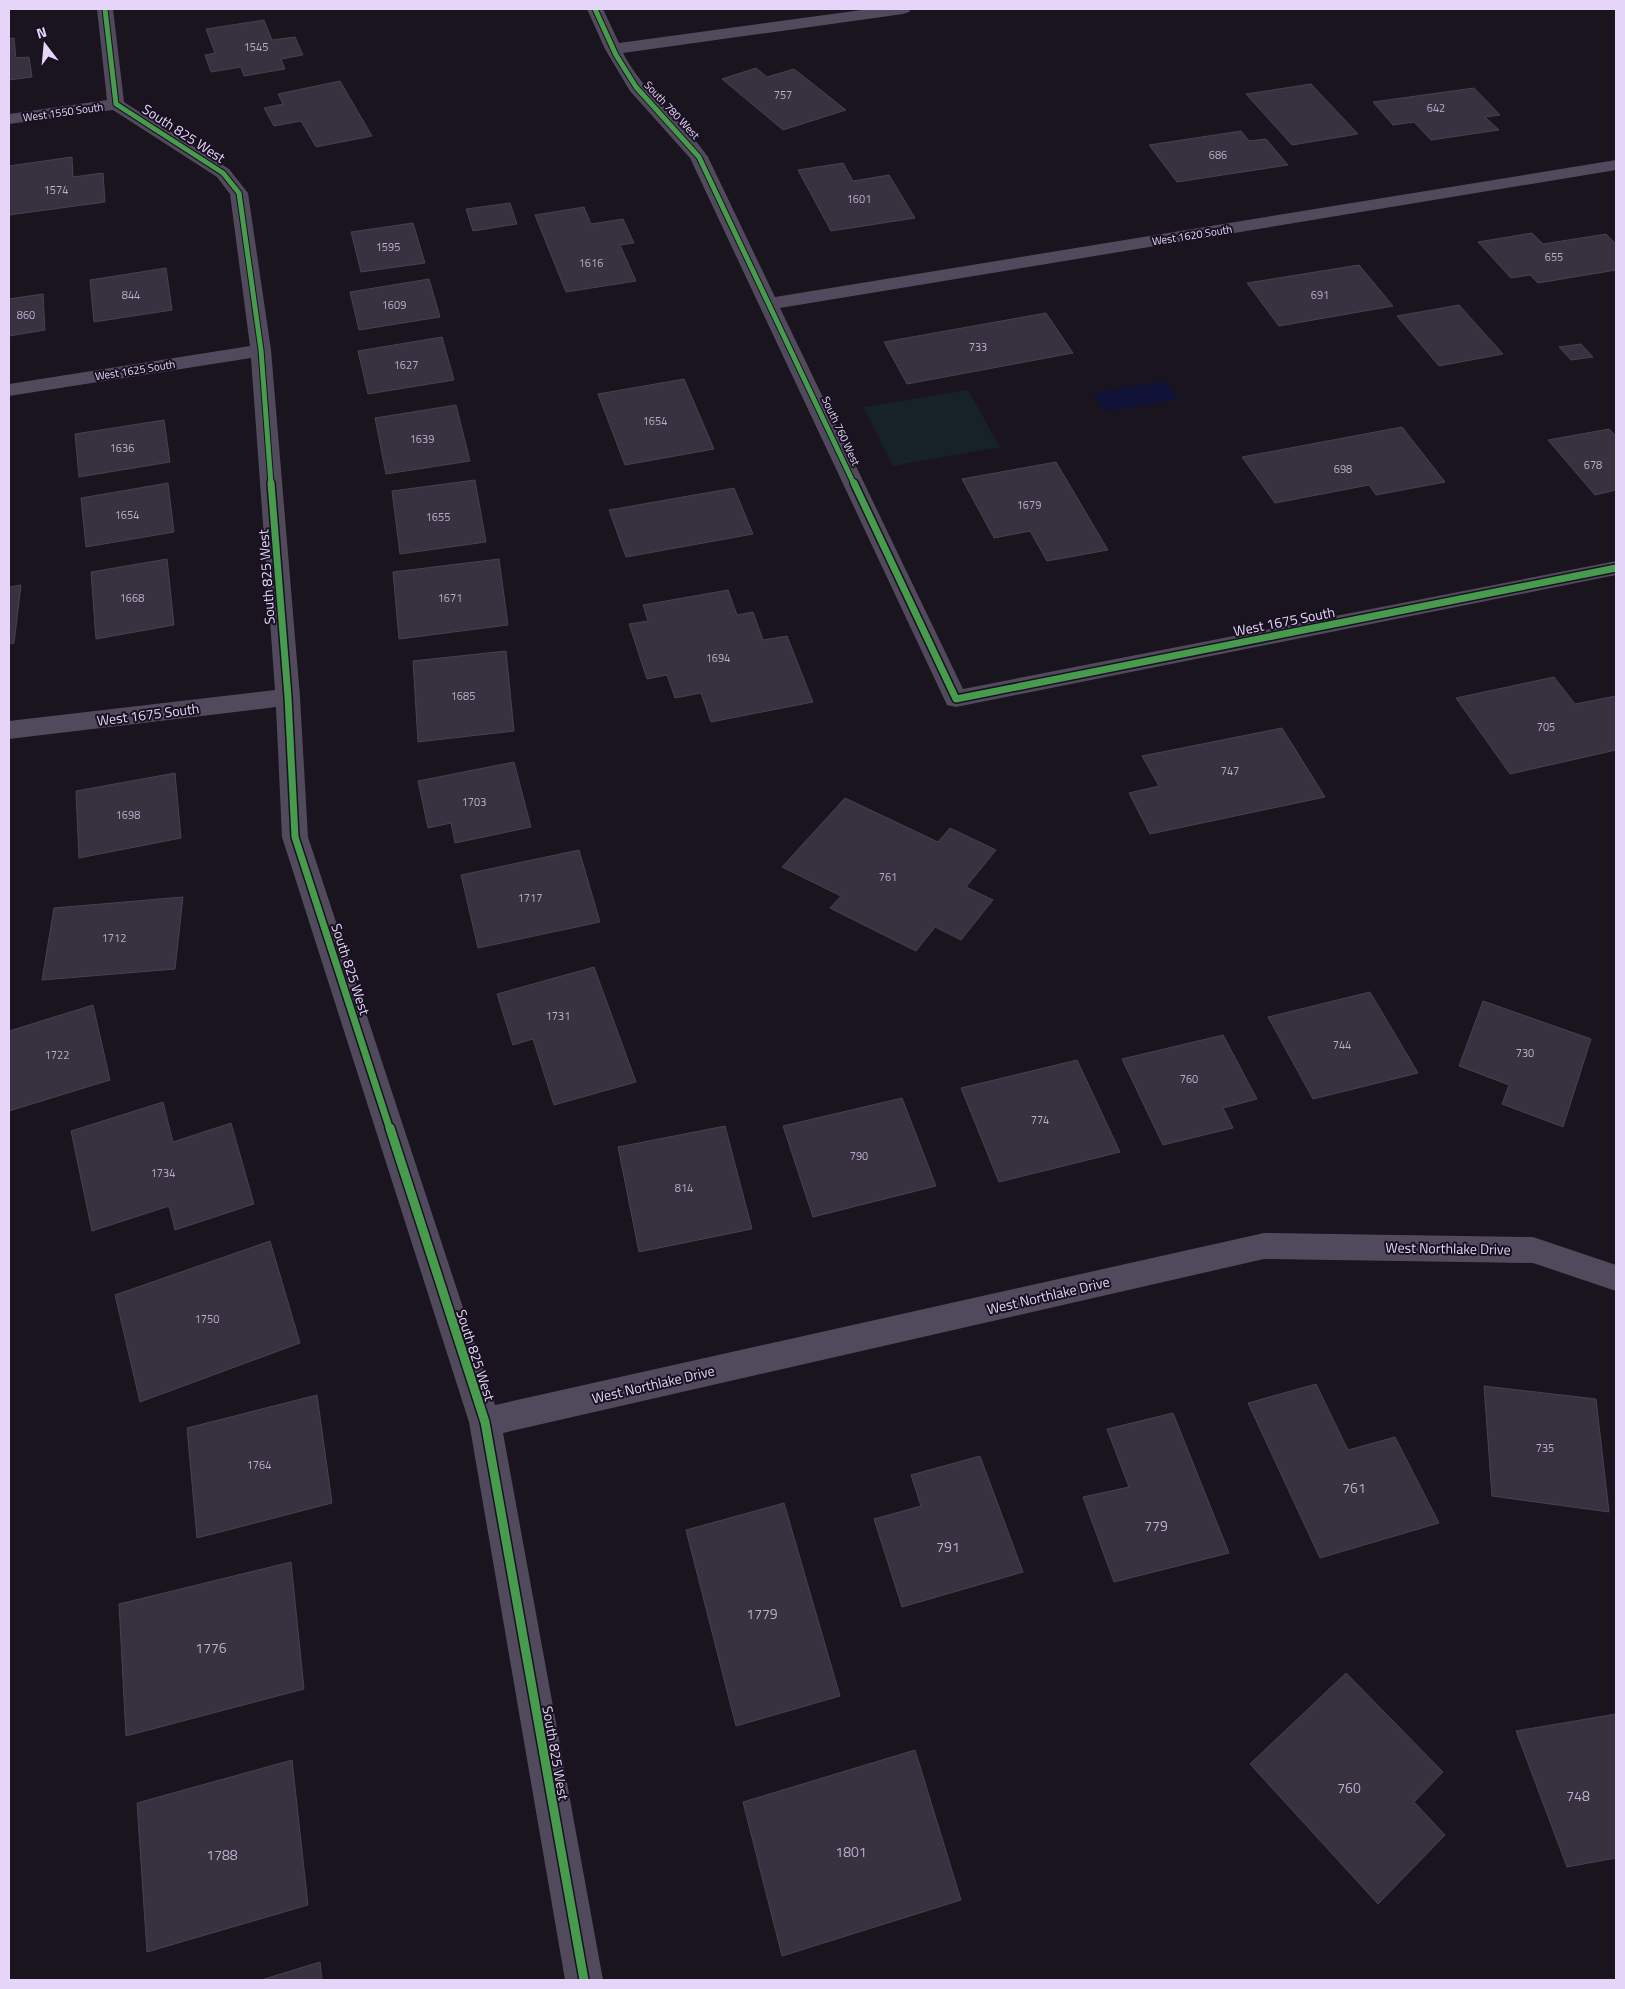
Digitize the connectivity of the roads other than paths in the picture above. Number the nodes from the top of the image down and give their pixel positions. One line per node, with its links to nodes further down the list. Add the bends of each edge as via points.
1 (105, 9): 5 (street)
2 (595, 9): 4 (street, South 780 West)
3 (903, 9): 4 (street)
4 (613, 49): 8 (street, South 780 West, via 630,80 689,143)
5 (116, 104): 6 (street, West 1550 South); 10 (street, South 825 West, via 223,172 239,193)
6 (9, 119)
7 (1616, 166): 9 (street, West 1620 South)
8 (707, 173): 9 (street, South 760 West)
9 (768, 304): 14 (street, South 760 West)
10 (261, 350): 11 (street, West 1625 South); 13 (street, South 825 West)
11 (9, 390)
12 (1616, 568): 14 (street, West 1675 South)
13 (288, 697): 15 (street, West 1675 South); 17 (street, South 825 West, via 295,837)
14 (956, 699)
15 (9, 730)
16 (1616, 1278): 17 (street, West Northlake Drive, via 1533,1250 1264,1246)
17 (485, 1422): 18 (street, South 825 West)
18 (584, 1980)

